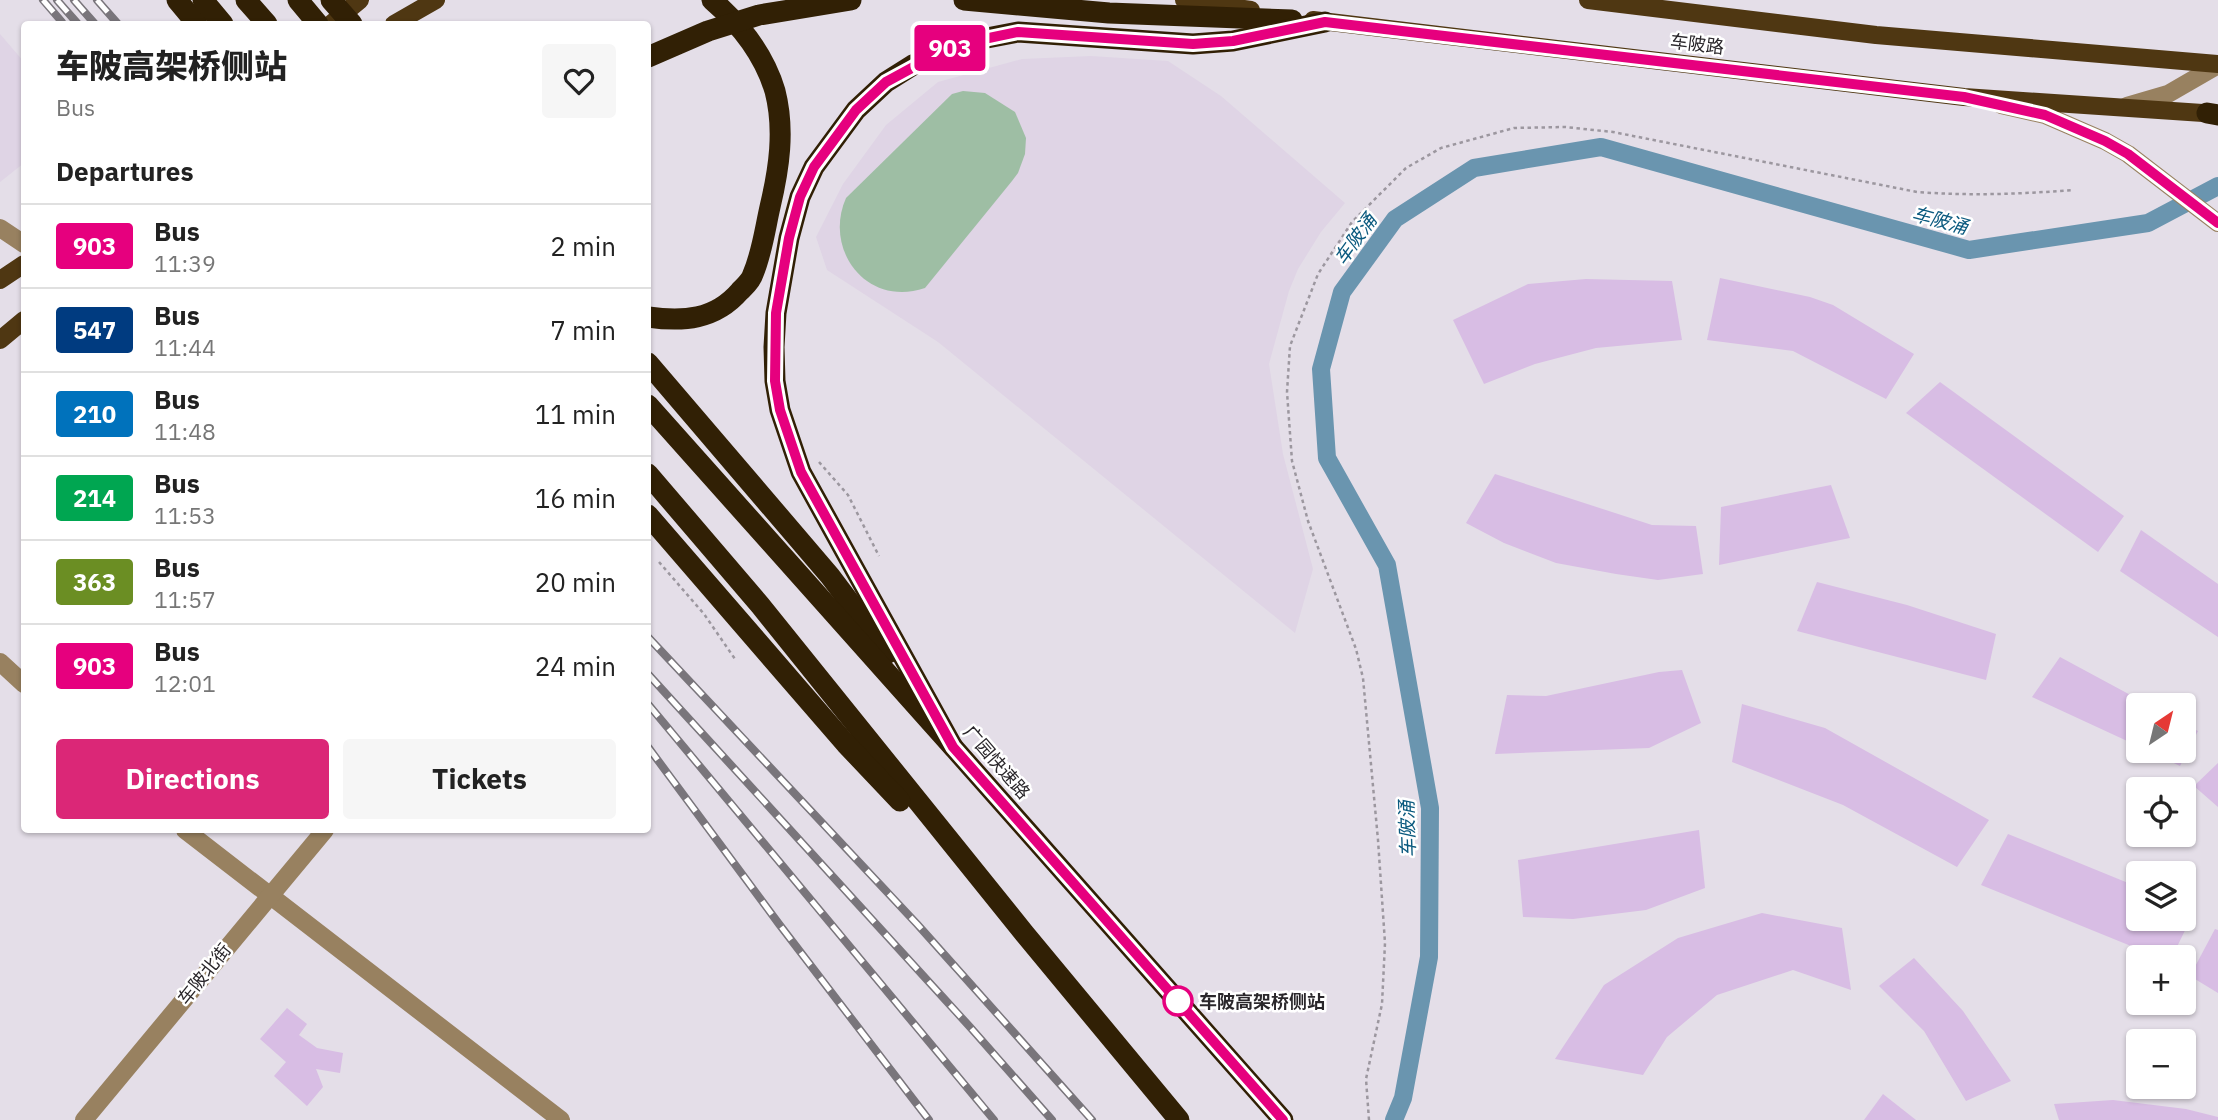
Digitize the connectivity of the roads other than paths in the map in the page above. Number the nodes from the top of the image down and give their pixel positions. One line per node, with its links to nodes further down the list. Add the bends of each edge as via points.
1 (177, 0): 13 (highway)
2 (203, 0): 14 (highway)
3 (246, 0): 15 (highway)
4 (298, 0): 16 (highway)
5 (331, 0): 18 (highway, bridge)
6 (360, 0): 17 (main road)
7 (436, 0): 19 (main road)
8 (712, 0): 31 (highway, via 753,43 774,89 781,140 775,186 752,277 737,295 698,317 676,321)
9 (851, 0): 21 (highway, bridge, via 759,15)
10 (964, 0): 20 (highway, via 1109,13)
11 (1184, 0): 20 (main road, 车陂路)
12 (1588, 0): 22 (main road, 车陂路, via 1877,34)
13 (194, 21)
14 (220, 21)
15 (264, 21)
16 (316, 21)
17 (335, 21)
18 (349, 21)
19 (399, 21)
20 (1325, 22): 23 (main road, 车陂路); 40 (highway, via 1233,41 1193,44 1018,32 965,43 886,82 856,110 814,167 789,238 776,313 775,381 780,410 801,472)
21 (651, 56)
22 (2218, 65): 24 (street, via 2168,94)
23 (1964, 97): 24 (main road, 车陂路); 26 (street, via 2045,115 2105,141)
24 (2127, 106): 25 (main road, 车陂路)
25 (2214, 114)
26 (2218, 223)
27 (0, 228): 28 (street)
28 (21, 242)
29 (21, 266): 30 (main road)
30 (0, 281)
31 (651, 317)
32 (21, 322): 33 (main road)
33 (0, 340)
34 (651, 367): 40 (highway, via 870,626)
35 (651, 408): 40 (highway, 广园快速路)
36 (651, 478): 44 (highway)
37 (651, 518): 44 (highway, via 846,744)
38 (0, 662): 39 (street)
39 (21, 681)
40 (953, 747): 48 (highway, 广园快速路)
41 (189, 833): 43 (street)
42 (322, 833): 43 (street, 车陂北街)
43 (269, 895): 45 (street, 车陂北街); 46 (street)
44 (1024, 933): 47 (highway)
45 (84, 1120)
46 (561, 1120)
47 (1179, 1120)
48 (1283, 1120)

